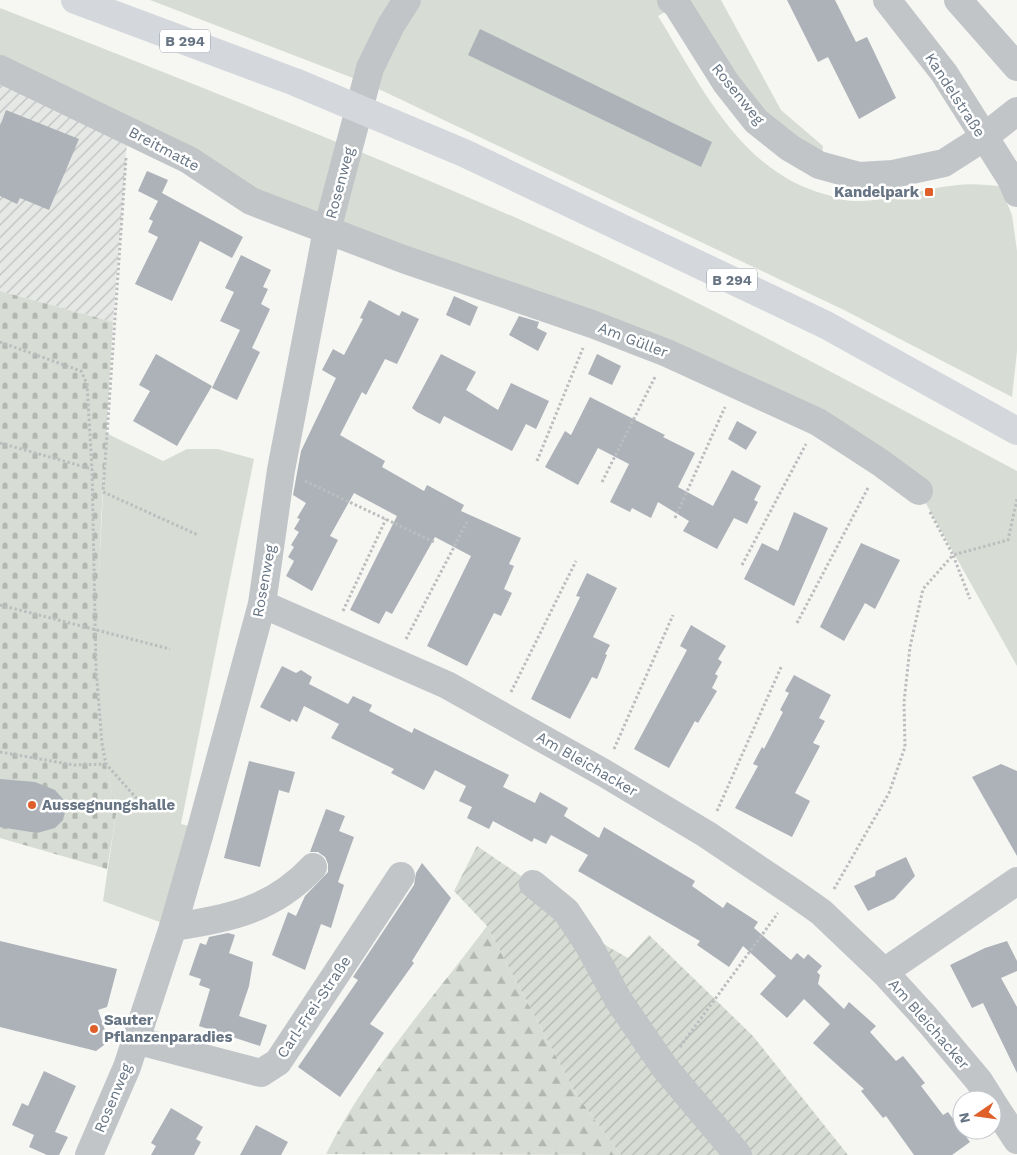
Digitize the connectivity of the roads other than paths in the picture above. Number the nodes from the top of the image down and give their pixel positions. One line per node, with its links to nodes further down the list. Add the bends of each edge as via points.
1 (75, 0): 12 (highway, B 294, via 295,82 464,153 826,325)
2 (407, 0): 11 (street, Rosenweg, via 370,68)
3 (671, 0): 9 (street, Rosenweg, via 726,83 756,121 790,148 819,165 859,176 892,174 944,163)
4 (887, 0): 9 (street, Kandelstraße, via 944,74)
5 (958, 0): 6 (street)
6 (1017, 67)
7 (0, 69): 11 (street, Breitmatte, via 189,160 251,201)
8 (1017, 111): 9 (street, Rosenweg)
9 (983, 138): 10 (street, Kandelstraße)
10 (1017, 193)
11 (327, 230): 13 (street, Am Güller, via 667,353 818,422); 14 (street, Rosenweg, via 281,470)
12 (1006, 425)
13 (919, 492)
14 (262, 604): 19 (street, Rosenweg); 20 (street, Am Bleichacker, via 447,685 604,773 706,834 821,912)
15 (312, 867): 19 (street, via 296,886 253,909 231,917)
16 (401, 876): 21 (street, Carl-Frei-Straße, via 278,1062 261,1074)
17 (1017, 881): 20 (street, Am Bleichacker)
18 (533, 884): 26 (street, via 566,912 588,944 619,1001 665,1068)
19 (173, 927): 21 (street, Rosenweg)
20 (884, 972): 22 (street, Am Bleichacker)
21 (135, 1040): 25 (street, Rosenweg, via 127,1067)
22 (984, 1090)
23 (1002, 1118): 24 (street, Am Bleichacker)
24 (1017, 1140)
25 (88, 1155)
26 (738, 1155)

